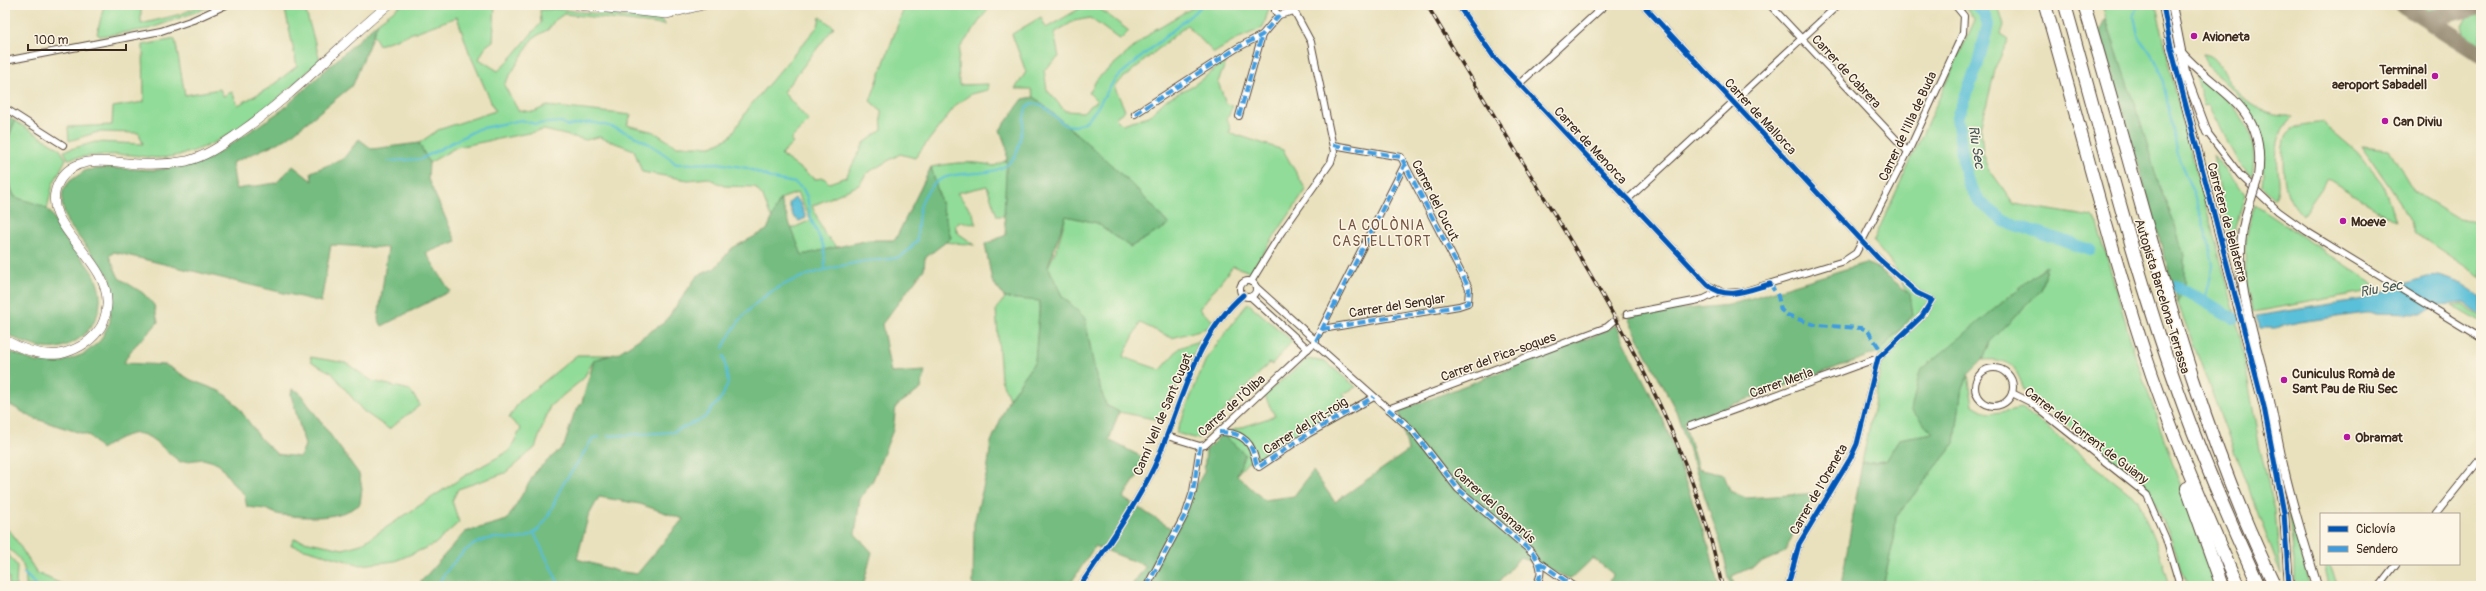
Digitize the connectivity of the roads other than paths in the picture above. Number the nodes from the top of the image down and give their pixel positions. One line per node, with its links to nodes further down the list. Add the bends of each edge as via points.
1 (226, 5): 22 (street, via 161,31)
2 (388, 5): 46 (main road, via 291,94 212,151 188,160 166,164 89,162 75,166 65,173 55,192 55,208 62,226 96,266 103,279 107,297 103,322 96,334 87,342 59,354 30,351)
3 (577, 5): 4 (main road, via 667,14)
4 (703, 5)
5 (1275, 5): 18 (street, via 1275,11)
6 (1605, 5): 24 (street)
7 (1643, 5): 25 (street, Carrer de Mallorca)
8 (1770, 5): 20 (street, Carrer de Cabrera)
9 (1838, 5): 20 (street)
10 (1955, 5): 32 (street, Carrer de l'Illa de Buda, via 1964,16 1963,33)
11 (2045, 5): 53 (highway, via 2119,270)
12 (2065, 5): 70 (highway, Autopista Barcelona-Terrassa, via 2139,267 2176,385 2208,469)
13 (2084, 5): 71 (highway, via 2192,380 2241,515)
14 (2164, 5): 23 (street, Carretera de Bellaterra)
15 (2172, 5): 21 (street)
16 (1460, 6): 24 (street, Carrer de Menorca, via 1494,57)
17 (1292, 8): 18 (street); 31 (street, via 1305,27 1311,42)
18 (1279, 15): 19 (street)
19 (1262, 36): 27 (street, via 1237,48); 28 (street)
20 (1801, 39): 25 (street); 32 (street, Carrer de Cabrera)
21 (2179, 50): 29 (street, via 2196,106); 73 (street, bridge, via 2191,64 2231,95 2245,112 2257,141 2260,159 2258,177 2240,244 2244,295 2268,391 2283,468)
22 (5, 61)
23 (2178, 75): 29 (street, via 2189,102); 72 (street, Carretera de Bellaterra, via 2272,445 2284,513)
24 (1519, 84): 34 (street, Carrer de Menorca)
25 (1733, 102): 34 (street); 35 (street, Carrer de Mallorca)
26 (5, 108): 30 (street)
27 (1135, 114)
28 (1239, 116)
29 (2207, 132): 45 (street, via 2240,175 2278,211 2306,231)
30 (63, 145)
31 (1333, 145): 33 (street, Carrer del Cucut, via 1401,156); 36 (street, via 1332,162 1281,233)
32 (1908, 152): 35 (street, Carrer de l'Illa de Buda)
33 (1405, 164): 39 (street, Carrer del Cucut, via 1469,288); 44 (street, Carrer de l'Òliba)
34 (1627, 200): 38 (street, Carrer de Menorca, via 1708,285)
35 (1863, 243): 38 (street, Carrer de l'Illa de Buda, via 1856,253 1844,261 1742,292); 49 (street, via 1898,278 1923,297 1932,300 1922,316)
36 (1251, 282): 37 (street); 40 (street, via 1245,282 1241,286)
37 (1256, 287): 41 (street, via 1256,292); 47 (street, Carrer del Gamarús)
38 (1718, 292): 42 (street, via 1704,299)
39 (1470, 295): 44 (street, Carrer del Senglar, via 1468,303 1459,306)
40 (1243, 296): 41 (street); 56 (street, Camí Vell de Sant Cugat, via 1225,314 1200,354)
41 (1251, 297): 48 (street)
42 (1627, 314)
43 (1614, 321): 52 (street, Carrer del Pica-soques, via 1606,327)
44 (1322, 329): 47 (street, Carrer de l'Òliba)
45 (2481, 338)
46 (5, 340)
47 (1315, 342): 48 (street, Carrer de l'Òliba); 51 (street, Carrer del Gamarús)
48 (1308, 349): 55 (street, Carrer de l'Òliba)
49 (1878, 358): 54 (street, Carrer Merla); 66 (street, Carrer de l'Oreneta, via 1857,444 1799,544)
50 (2012, 393): 50 (street, Carrer del Torrent de Guiany, via 2011,379 2002,369 1986,370 1976,381 1978,396 1988,404 2004,403); 67 (street, Carrer del Torrent de Guiany, via 2030,402 2147,495 2166,539)
51 (1374, 397): 52 (street, Carrer del Gamarús); 55 (street, Carrer del Pit-roig, via 1308,434 1258,467 1250,446 1240,435 1234,432)
52 (1388, 409): 60 (street, Carrer del Gamarús, via 1412,430 1458,489 1533,553)
53 (2166, 414): 68 (highway, via 2177,458); 69 (highway, via 2189,475)
54 (1690, 426)
55 (1219, 432): 57 (street, Carrer de l'Òliba, via 1205,445)
56 (1167, 436): 57 (street); 62 (street, Camí Vell de Sant Cugat, via 1120,528)
57 (1200, 446): 63 (street, Carrer de l'Òliba, via 1193,492 1186,513)
58 (2481, 458): 59 (street)
59 (2437, 513)
60 (1540, 563): 64 (street, via 1541,574); 65 (street, Carrer del Gamarús)
61 (2395, 565): 74 (street)
62 (1080, 586)
63 (1147, 586)
64 (1535, 586)
65 (1573, 586)
66 (1788, 586)
67 (2180, 586)
68 (2222, 586)
69 (2238, 586)
70 (2259, 586)
71 (2275, 586)
72 (2289, 586)
73 (2317, 586)
74 (2379, 586)

